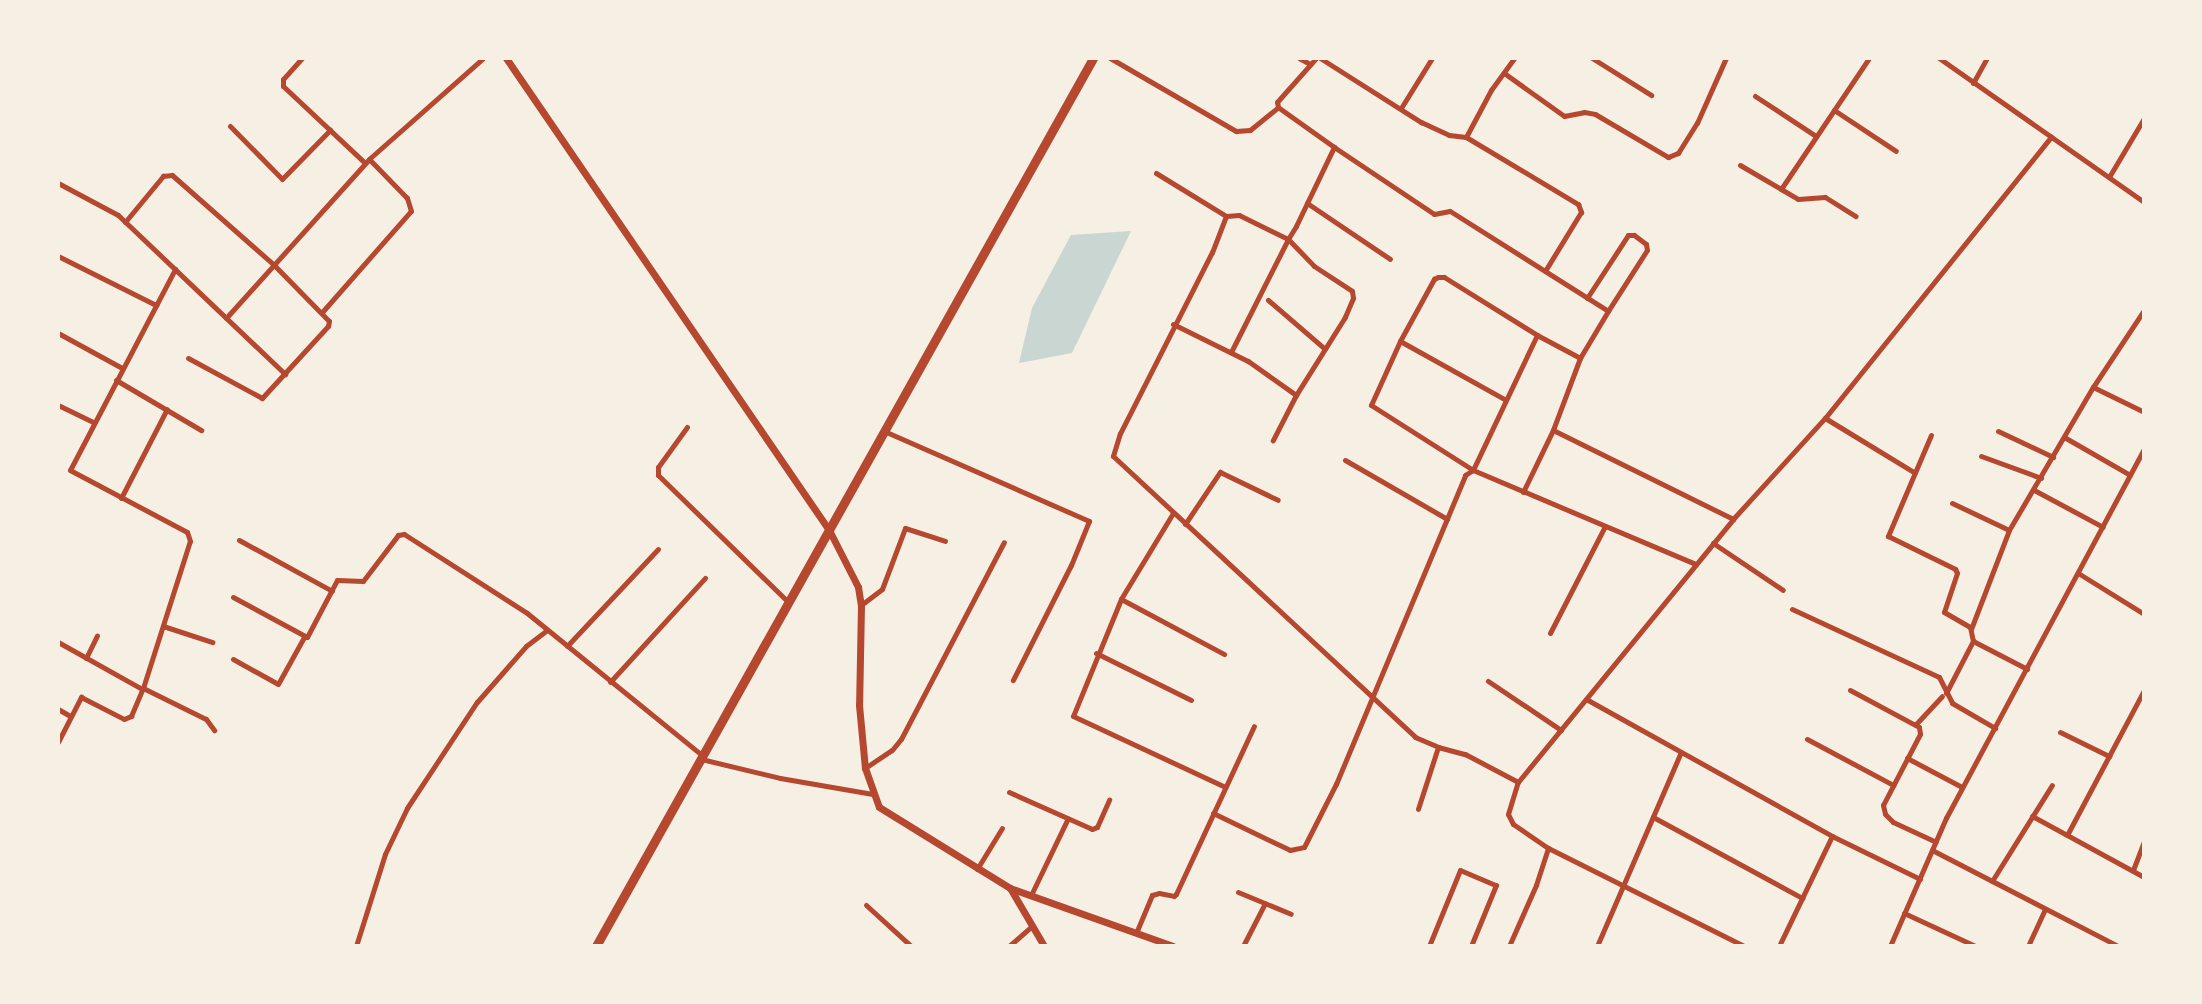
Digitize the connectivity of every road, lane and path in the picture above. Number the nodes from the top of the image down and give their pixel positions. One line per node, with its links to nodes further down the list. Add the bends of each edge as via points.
1 (302, 58): 25 (street, via 283,79 283,86)
2 (483, 58): 31 (street)
3 (506, 58): 101 (street)
4 (1093, 58): 77 (main road)
5 (1110, 58): 20 (street, via 1236,131 1250,130)
6 (1299, 58): 15 (street)
7 (1318, 58): 15 (street); 21 (street)
8 (1432, 58): 21 (street)
9 (1514, 58): 16 (street)
10 (1592, 58): 18 (street)
11 (1726, 58): 16 (street, via 1697,123 1678,153 1668,157 1595,114 1564,116)
12 (1869, 58): 22 (street)
13 (1939, 58): 17 (street)
14 (1987, 58): 17 (street)
15 (1310, 64): 20 (street, via 1278,98)
16 (1504, 73): 27 (street)
17 (1973, 83): 28 (street)
18 (1651, 94)
19 (1755, 96): 26 (street)
20 (1278, 107): 29 (street)
21 (1401, 108): 27 (street, via 1449,135)
22 (1834, 110): 26 (street); 30 (street)
23 (2144, 118): 34 (street)
24 (230, 126): 25 (street, via 282,179)
25 (330, 130): 31 (street)
26 (1816, 136): 36 (street)
27 (1466, 137): 47 (street, via 1581,208)
28 (2051, 137): 34 (street); 72 (street)
29 (1334, 147): 38 (street); 47 (street, via 1434,214 1450,211)
30 (1896, 150)
31 (367, 161): 45 (street); 52 (street, via 407,198 411,211)
32 (1740, 165): 36 (street)
33 (1156, 173): 39 (street)
34 (2109, 177): 37 (street)
35 (58, 183): 41 (street)
36 (1781, 189): 40 (street, via 1802,200 1825,197)
37 (2144, 202)
38 (1307, 203): 42 (street); 44 (street)
39 (1226, 216): 42 (street, via 1239,215); 55 (street)
40 (1855, 216)
41 (125, 222): 45 (street, via 163,176 170,174); 46 (street)
42 (1287, 239): 59 (street, via 1354,294); 60 (street)
43 (58, 257): 50 (street)
44 (1390, 258)
45 (274, 265): 52 (street); 54 (street)
46 (175, 269): 50 (street); 54 (street)
47 (1545, 271): 48 (street)
48 (1587, 298): 53 (street); 53 (street, via 1628,235 1634,235 1647,250)
49 (1268, 300): 59 (street)
50 (156, 305): 63 (street)
51 (2144, 310): 66 (street)
52 (323, 311): 64 (street, via 328,326)
53 (1608, 311): 62 (street)
54 (226, 318): 64 (street)
55 (1173, 324): 60 (street); 95 (street, via 1113,449 1116,461)
56 (58, 333): 63 (street)
57 (1537, 335): 58 (street, via 1438,277); 62 (street); 68 (street)
58 (1400, 341): 68 (street); 86 (street, via 1371,405)
59 (1325, 349): 67 (street)
60 (1231, 352): 67 (street)
61 (188, 358): 64 (street, via 262,398)
62 (1580, 358): 76 (street)
63 (122, 368): 65 (street)
64 (285, 374)
65 (116, 380): 70 (street); 73 (street)
66 (2093, 387): 71 (street); 80 (street)
67 (1296, 395): 81 (street)
68 (1506, 400): 86 (street)
69 (58, 405): 73 (street)
70 (166, 409): 75 (street); 92 (street)
71 (2144, 412)
72 (1825, 418): 87 (street); 97 (street)
73 (93, 422): 92 (street, via 70,470)
74 (687, 427): 115 (street, via 658,467 658,475)
75 (201, 430)
76 (1553, 430): 91 (street); 97 (street)
77 (884, 431): 101 (main road); 134 (street, via 1089,521)
78 (1998, 431): 84 (street)
79 (1931, 435): 87 (street)
80 (2064, 437): 84 (street); 88 (street)
81 (1273, 440)
82 (2144, 449): 88 (street)
83 (1981, 456): 89 (street)
84 (2053, 457): 89 (street)
85 (1345, 460): 96 (street)
86 (1473, 470): 91 (street); 96 (street, via 1465,475)
87 (1914, 473): 120 (street, via 1888,536 1955,569 1944,612)
88 (2130, 475): 100 (street)
89 (2040, 478): 90 (street)
90 (2034, 490): 100 (street); 102 (street)
91 (1524, 492): 99 (street)
92 (121, 498): 119 (street, via 187,532 190,538)
93 (1278, 500): 98 (street, via 1220,472)
94 (1952, 503): 102 (street)
95 (1172, 513): 98 (street); 114 (street)
96 (1447, 519): 141 (street)
97 (1733, 519): 106 (street)
98 (1185, 524): 141 (street)
99 (1605, 526): 108 (street); 122 (street)
100 (2103, 527): 109 (street)
101 (829, 530): 115 (main road); 116 (street, via 858,587)
102 (2009, 530): 120 (street)
103 (239, 540): 111 (street)
104 (945, 541): 116 (street, via 905,528 880,591)
105 (1004, 542): 160 (street, via 901,739)
106 (1713, 544): 108 (street); 112 (street)
107 (658, 549): 128 (street)
108 (1696, 564): 142 (street)
109 (2078, 573): 118 (street); 133 (street)
110 (705, 578): 136 (street)
111 (332, 590): 121 (street, via 340,578 363,581 398,535 404,534); 124 (street, via 309,636)
112 (1783, 590)
113 (233, 597): 124 (street)
114 (1121, 598): 129 (street); 130 (street)
115 (789, 603): 158 (main road)
116 (862, 605): 160 (street, via 858,663)
117 (1792, 609): 140 (street, via 1939,677)
118 (2144, 614)
119 (163, 626): 127 (street); 137 (street)
120 (1971, 629): 125 (street)
121 (547, 630): 128 (street); 198 (street, via 526,646 477,702 407,808 385,854)
122 (1550, 633)
123 (97, 635): 131 (street)
124 (304, 637): 132 (street, via 278,684)
125 (1973, 641): 133 (street); 140 (street)
126 (58, 642): 131 (street)
127 (212, 642)
128 (567, 646): 136 (street)
129 (1096, 653): 143 (street); 164 (street, via 1073,716)
130 (1224, 654)
131 (86, 658): 137 (street)
132 (233, 659)
133 (2027, 669): 149 (street)
134 (1013, 681)
135 (1488, 681): 151 (street)
136 (610, 682): 158 (street)
137 (143, 688): 146 (street, via 129,718 83,697); 150 (street, via 206,719)
138 (1850, 690): 147 (street)
139 (2144, 690): 144 (street)
140 (1944, 695): 147 (street); 149 (street)
141 (1372, 698): 155 (street, via 1415,737); 170 (street, via 1304,847 1290,850)
142 (1586, 699): 151 (street); 156 (street)
143 (1191, 700)
144 (2142, 700): 157 (street)
145 (58, 709): 146 (street)
146 (70, 716): 154 (street)
147 (1916, 724): 159 (street, via 1920,733)
148 (1254, 726): 164 (street)
149 (1995, 727): 165 (street)
150 (214, 730)
151 (1561, 730): 161 (street)
152 (2060, 732): 157 (street)
153 (1807, 739): 162 (street)
154 (58, 742)
155 (1437, 747): 161 (street, via 1465,754); 169 (street)
156 (1681, 752): 172 (street); 176 (street)
157 (2109, 756): 175 (street)
158 (702, 757): 167 (street, via 780,778); 199 (main road)
159 (1907, 758): 162 (street); 165 (street)
160 (865, 768): 167 (street)
161 (1518, 782): 179 (street, via 1509,820)
162 (1893, 785): 177 (street, via 1883,805 1885,814)
163 (2052, 785): 171 (street)
164 (1225, 786): 170 (street)
165 (1962, 788): 177 (street)
166 (1009, 792): 173 (street)
167 (873, 794): 181 (street, via 889,815)
168 (1110, 800): 173 (street, via 1095,828)
169 (1418, 809)
170 (1213, 813): 197 (street, via 1177,894 1155,893)
171 (2032, 816): 175 (street); 185 (street)
172 (1653, 817): 186 (street); 190 (street)
173 (1068, 818): 189 (street)
174 (1002, 828): 181 (street)
175 (2067, 835): 182 (street)
176 (1832, 836): 184 (street); 190 (street)
177 (1936, 842): 180 (street)
178 (2144, 842): 182 (street)
179 (1548, 848): 186 (street); 207 (street)
180 (1932, 850): 184 (street); 185 (street)
181 (977, 869): 187 (street)
182 (2133, 870): 183 (street)
183 (2144, 877)
184 (1920, 878): 195 (street)
185 (1992, 881): 193 (street)
186 (1623, 883): 208 (street); 209 (street)
187 (1010, 888): 189 (street); 196 (street)
188 (1238, 892): 191 (street)
189 (1031, 895): 197 (street)
190 (1802, 898): 210 (street)
191 (1265, 903): 194 (street); 204 (street)
192 (866, 905): 200 (street)
193 (2045, 909): 213 (street); 214 (street)
194 (1291, 914)
195 (1904, 914): 211 (street); 212 (street)
196 (1031, 927): 201 (street); 202 (street)
197 (1136, 933): 203 (street)
198 (356, 946)
199 (596, 946)
200 (911, 946)
201 (1009, 946)
202 (1044, 946)
203 (1173, 946)
204 (1243, 946)
205 (1429, 946): 206 (street, via 1460,870 1496,885)
206 (1471, 946)
207 (1509, 946)
208 (1597, 946)
209 (1744, 946)
210 (1779, 946)
211 (1890, 946)
212 (1975, 946)
213 (2028, 946)
214 (2118, 946)

